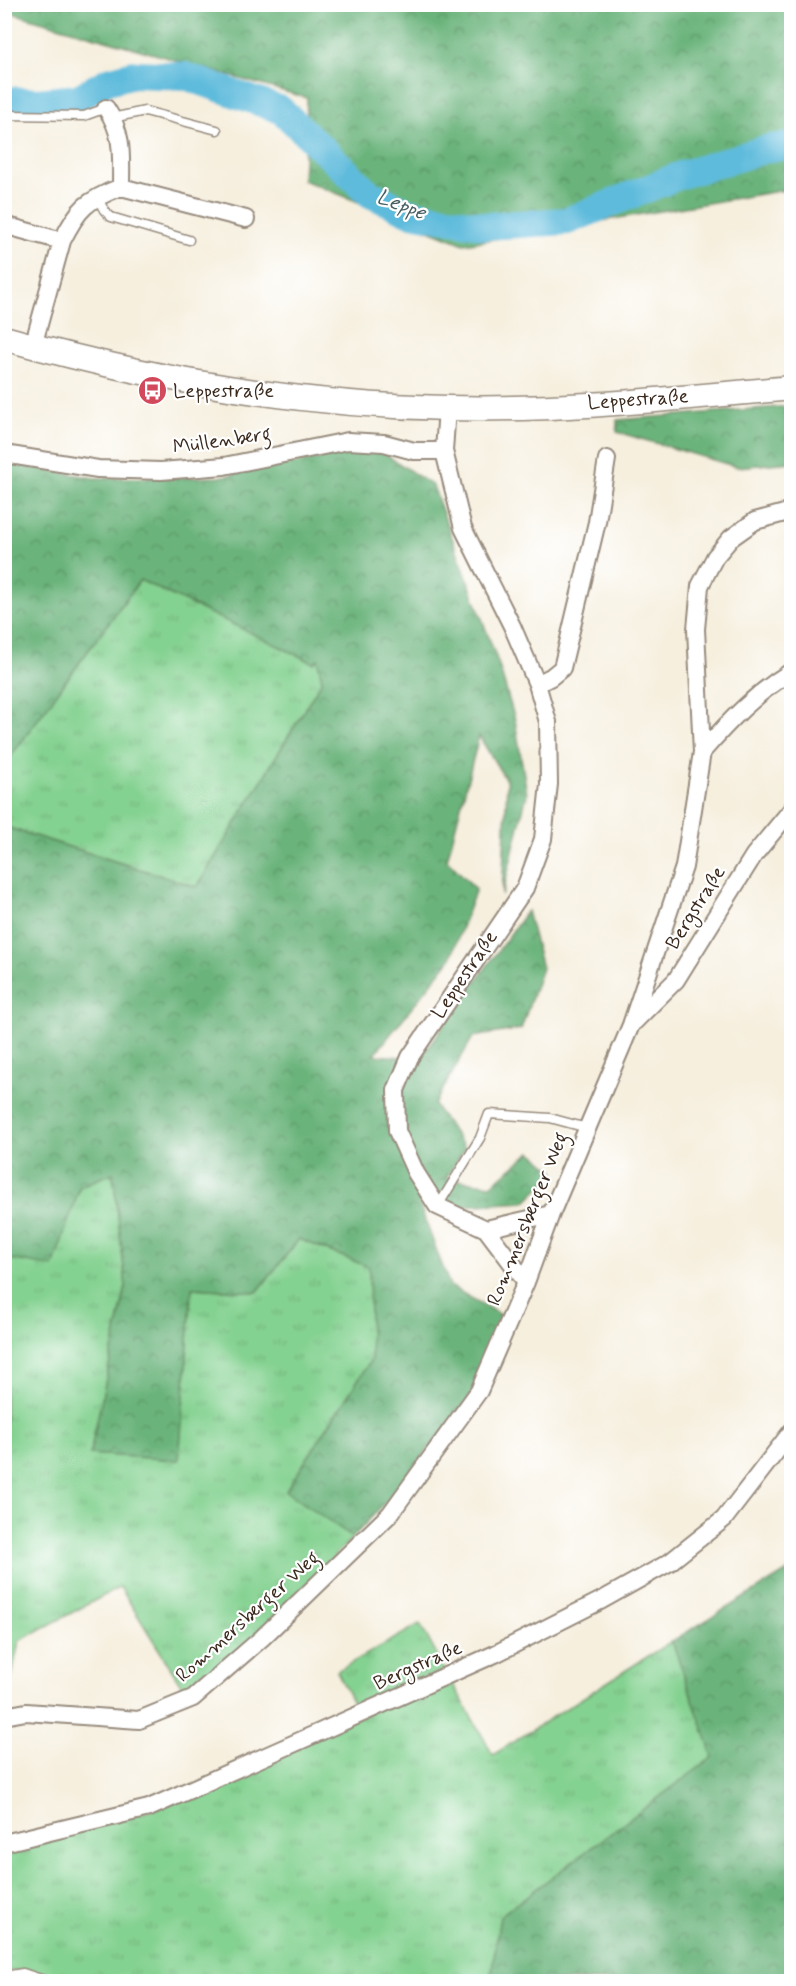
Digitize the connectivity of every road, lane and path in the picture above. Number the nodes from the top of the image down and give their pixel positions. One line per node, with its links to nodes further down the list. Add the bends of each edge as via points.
1 (109, 113): 2 (lane); 3 (lane, via 145,111); 4 (street, via 121,142)
2 (4, 115)
3 (217, 130)
4 (121, 187): 5 (street); 6 (street)
5 (97, 196): 8 (lane, via 111,217); 9 (street, via 72,220)
6 (246, 219)
7 (4, 225): 9 (street)
8 (189, 240)
9 (62, 241): 11 (street)
10 (4, 338): 11 (main road, Leppestraße)
11 (33, 346): 13 (main road, Leppestraße, via 149,374 251,392)
12 (792, 388): 13 (main road, Leppestraße, via 619,402)
13 (447, 408): 14 (street, Leppestraße)
14 (444, 451): 15 (street, Müllenberg, via 414,451 384,443 348,441 224,466 161,471 98,470); 19 (street, Leppestraße, via 463,528)
15 (4, 454)
16 (607, 459): 19 (street, via 597,522 562,668)
17 (792, 511): 20 (street, Rommersberger Weg, via 755,521 731,538 714,557 700,586 696,629)
18 (792, 671): 20 (street, via 732,718)
19 (537, 684): 24 (street, Leppestraße, via 548,722 549,784 543,839 525,888 410,1057 396,1090 397,1131)
20 (702, 752): 22 (street, Rommersberger Weg, via 684,867)
21 (792, 809): 22 (street, Bergstraße, via 754,855 676,980)
22 (631, 1025): 23 (street, Rommersberger Weg)
23 (587, 1128): 24 (lane, via 550,1118 489,1114 480,1138); 25 (street, Rommersberger Weg)
24 (437, 1206): 26 (street)
25 (551, 1214): 26 (street); 27 (street, Rommersberger Weg)
26 (486, 1229): 27 (street)
27 (526, 1282): 29 (street, Rommersberger Weg, via 479,1391 390,1514 262,1638 193,1698 139,1720 26,1712)
28 (792, 1431): 30 (street, Bergstraße, via 724,1519 670,1562 602,1600 495,1654 149,1808)
29 (4, 1716)
30 (4, 1843)
31 (4, 1976): 32 (lane, via 23,1974)
32 (50, 1982)

